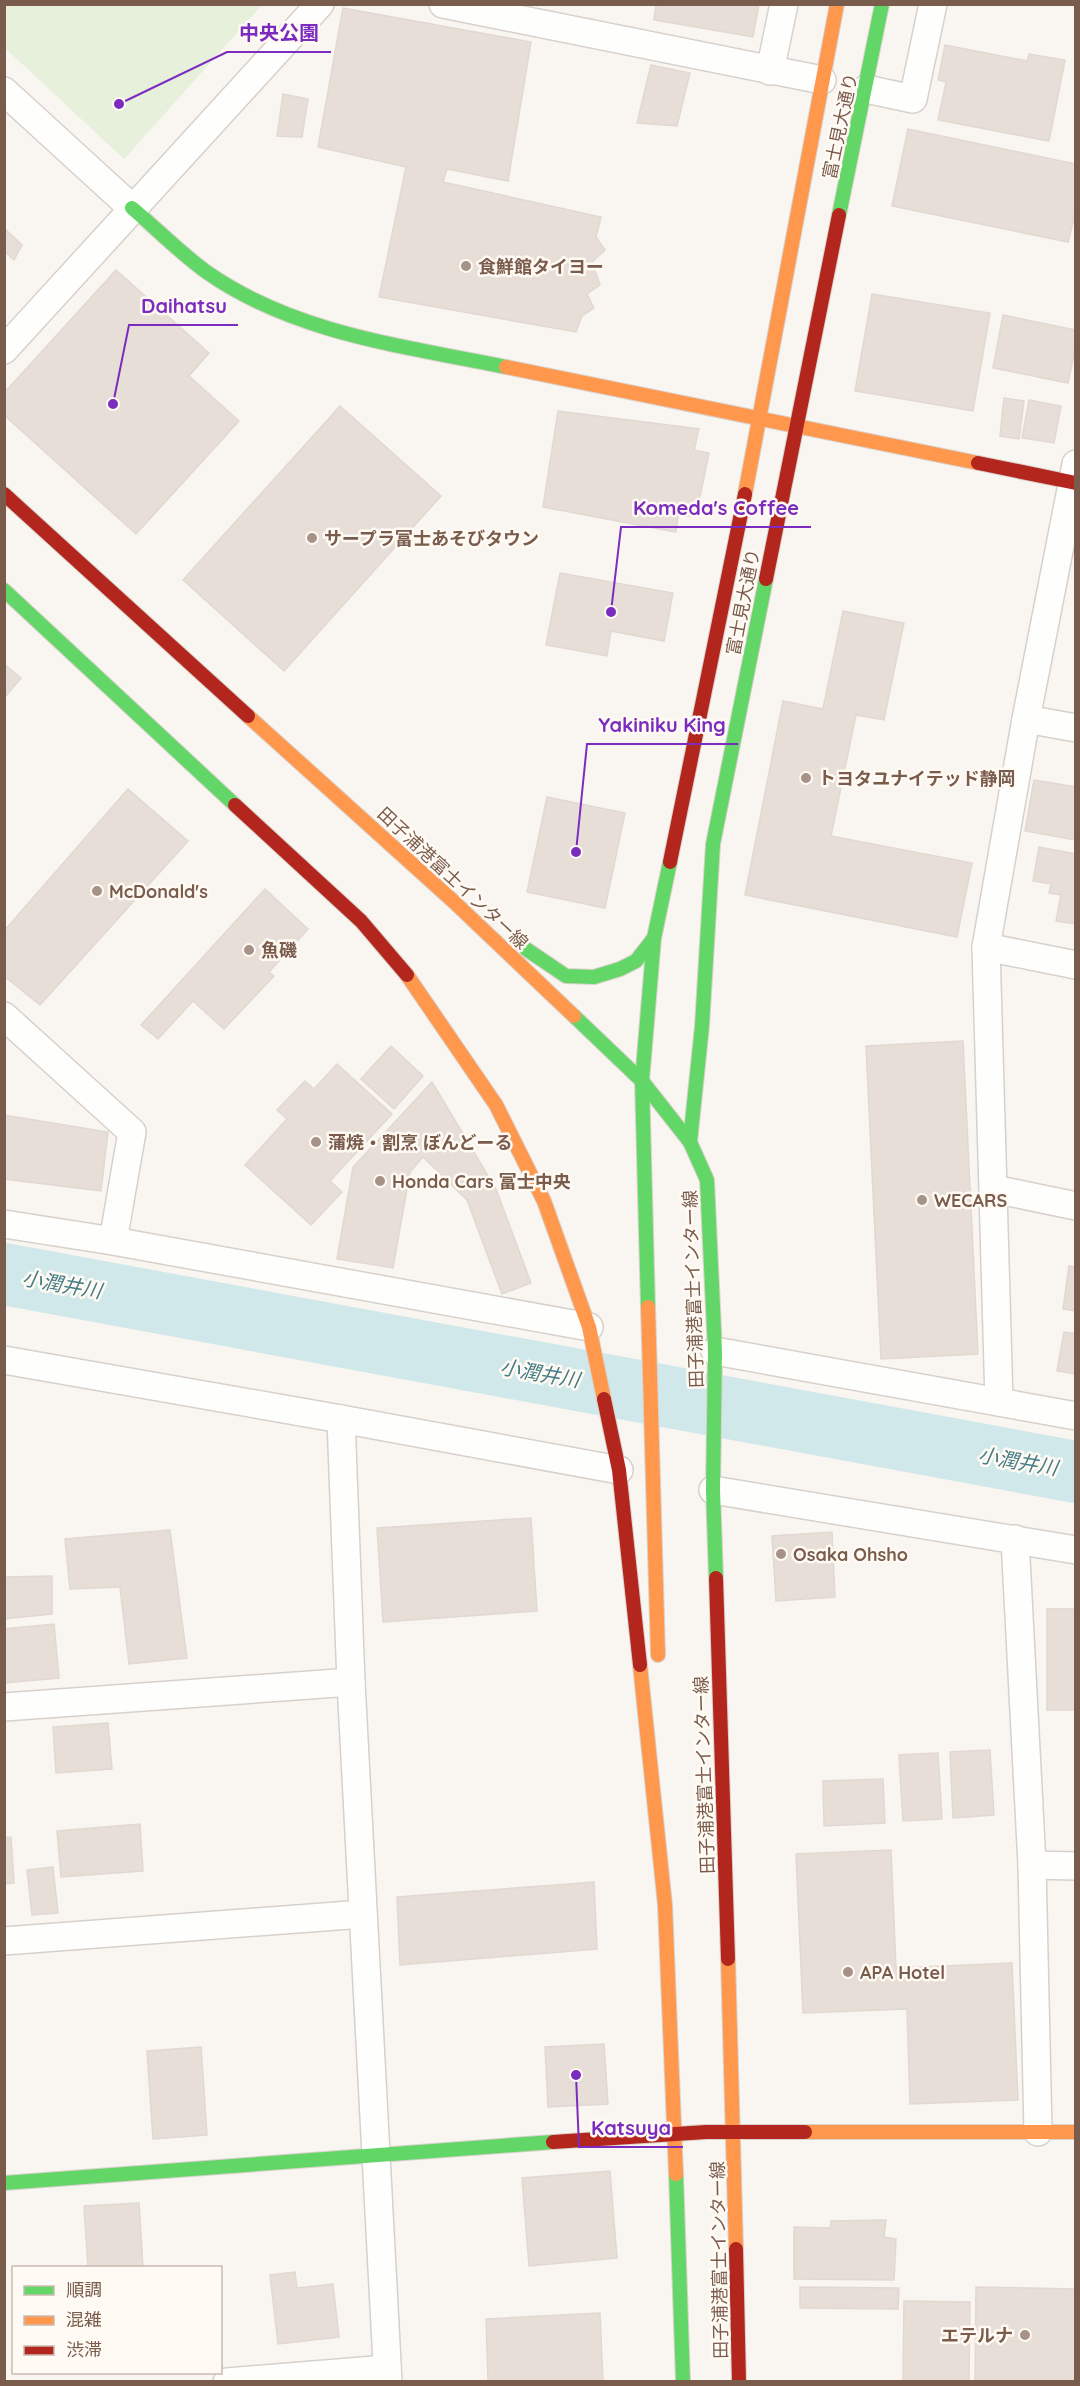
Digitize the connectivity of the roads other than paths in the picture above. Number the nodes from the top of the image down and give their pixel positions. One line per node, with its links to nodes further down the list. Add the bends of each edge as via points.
1 (320, 4): 11 (street)
2 (443, 4): 7 (street)
3 (784, 4): 7 (street)
4 (837, 4): 8 (street, 富士見大通り)
5 (882, 4): 9 (street, 富士見大通り)
6 (933, 4): 9 (street, via 913,99)
7 (770, 70): 8 (street)
8 (822, 80): 13 (street, 富士見大通り)
9 (866, 89): 14 (street, 富士見大通り)
10 (4, 91): 11 (street)
11 (132, 208): 12 (street); 13 (street, via 208,273 269,308 334,332)
12 (4, 350)
13 (760, 419): 14 (street); 21 (street, 富士見大通り)
14 (796, 427): 15 (street); 26 (street, 富士見大通り, via 713,844 702,1026)
15 (1074, 477): 18 (street)
16 (4, 495): 20 (street, 田子浦港富士インター線)
17 (4, 590): 31 (street, via 361,921 415,985 496,1105 544,1201)
18 (1026, 719): 19 (street); 22 (street)
19 (1076, 728)
20 (452, 900): 21 (street, via 566,976 594,977 620,969 636,961); 25 (street, 田子浦港富士インター線)
21 (654, 938): 25 (street, 富士見大通り)
22 (986, 948): 23 (street); 27 (street)
23 (1076, 965)
24 (4, 1016): 30 (street, via 132,1132)
25 (642, 1081): 26 (street, 田子浦港富士インター線); 41 (street, 富士見大通り)
26 (690, 1142): 32 (street, 田子浦港富士インター線, via 706,1180)
27 (994, 1189): 28 (street); 34 (street)
28 (1076, 1206)
29 (4, 1224): 30 (street)
30 (114, 1241): 31 (street)
31 (589, 1327): 37 (street)
32 (715, 1351): 34 (street); 38 (street, 田子浦港富士インター線)
33 (4, 1360): 36 (street)
34 (999, 1402): 35 (street)
35 (1076, 1416)
36 (341, 1419): 37 (street); 42 (street)
37 (618, 1470): 47 (street)
38 (713, 1490): 39 (street); 50 (street, 田子浦港富士インター線)
39 (1015, 1539): 40 (street); 45 (street)
40 (1076, 1550)
41 (658, 1666)
42 (351, 1682): 43 (street); 48 (street)
43 (4, 1707)
44 (660, 1726): 47 (street)
45 (1032, 1865): 46 (street); 51 (street)
46 (1076, 1866)
47 (665, 1905): 53 (street)
48 (363, 1914): 49 (street); 54 (street)
49 (4, 1941)
50 (734, 2132): 51 (street); 53 (street); 59 (street, 田子浦港富士インター線)
51 (1038, 2132): 52 (street)
52 (1076, 2132)
53 (675, 2134): 54 (street); 58 (street)
54 (376, 2154): 55 (street); 56 (street)
55 (4, 2183)
56 (387, 2375): 57 (street)
57 (226, 2382)
58 (682, 2382)
59 (739, 2382)

